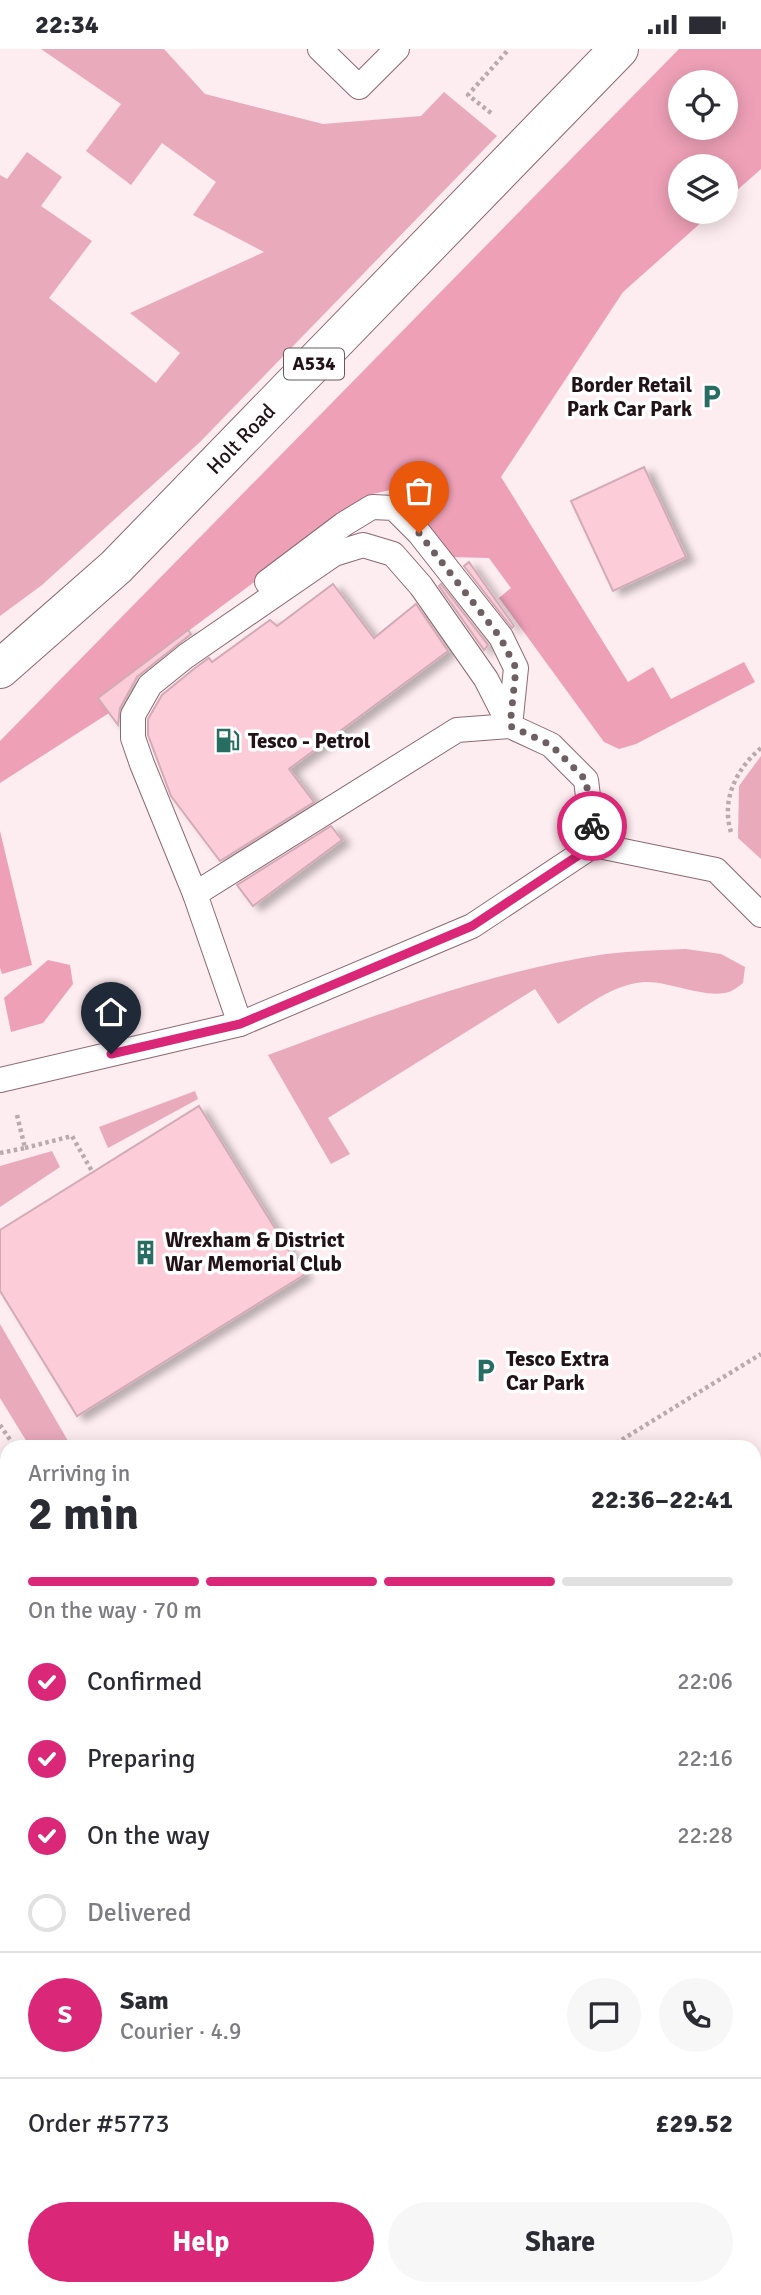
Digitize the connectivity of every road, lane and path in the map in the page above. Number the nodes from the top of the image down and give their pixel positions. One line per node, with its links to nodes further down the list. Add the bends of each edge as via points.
1 (320, 49): 2 (lane, via 359,87)
2 (397, 49)
3 (509, 49): 5 (path, via 468,95)
4 (619, 49): 5 (main road, Holt Road / A534)
5 (530, 143): 7 (main road, Holt Road / A534, via 116,567)
6 (234, 623): 8 (lane, via 334,554 363,545 393,554 486,679); 8 (lane, via 258,589 344,524 372,507 394,508 500,637 516,668); 12 (lane, via 150,685 134,715 134,738 142,764)
7 (0, 669)
8 (510, 726): 11 (lane, via 551,745 586,780); 12 (lane, via 457,730)
9 (761, 748): 10 (path, via 733,781 727,819)
10 (734, 840)
11 (594, 845): 13 (lane, via 716,870); 14 (lane, via 472,926)
12 (195, 894): 14 (lane)
13 (761, 915)
14 (240, 1024): 15 (lane)
15 (4, 1079): 16 (path)
16 (25, 1148): 17 (path); 18 (path, via 72,1136)
17 (0, 1153)
18 (93, 1173)
19 (761, 1354): 22 (path)
20 (0, 1425): 21 (path)
21 (10, 1440)
22 (621, 1440)

